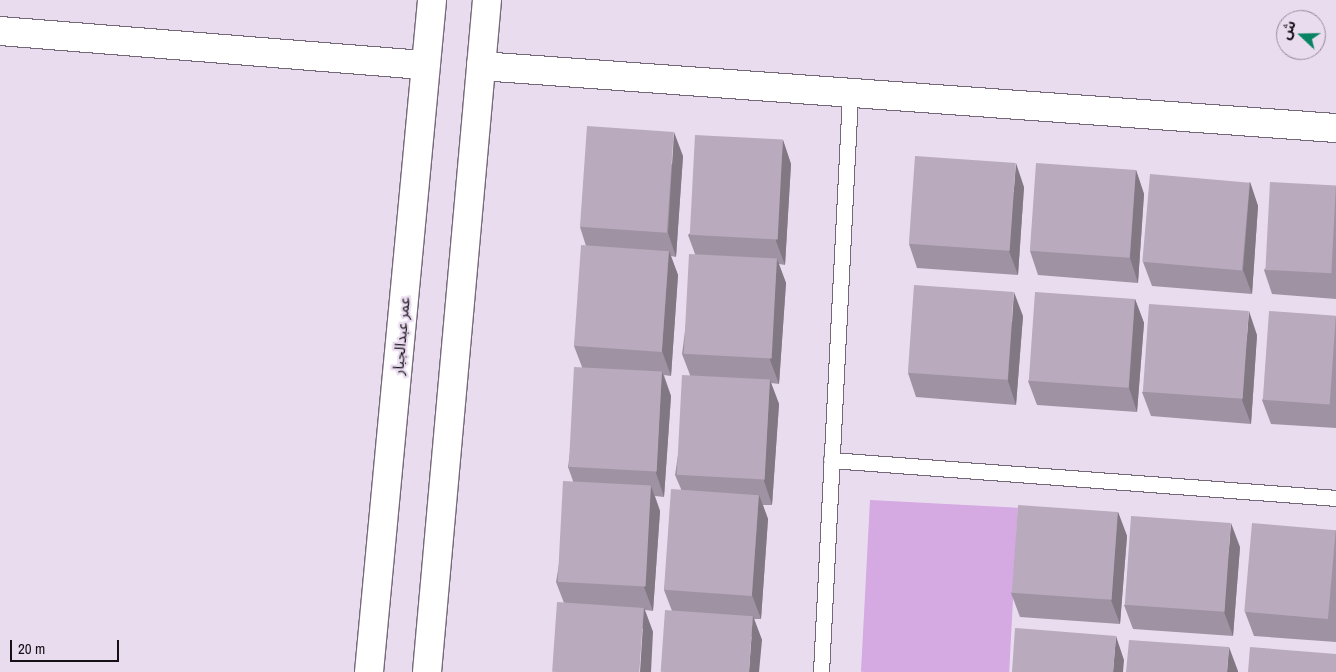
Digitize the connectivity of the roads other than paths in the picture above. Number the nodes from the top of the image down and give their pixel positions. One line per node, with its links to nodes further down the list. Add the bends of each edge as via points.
1 (432, 0): 4 (street, عمر عبدالجبار)
2 (487, 0): 5 (street)
3 (0, 31): 4 (street)
4 (426, 65): 10 (street, عمر عبدالجبار)
5 (481, 66): 6 (street); 11 (street)
6 (850, 95): 7 (street); 8 (lane)
7 (1336, 128)
8 (832, 460): 9 (lane); 12 (lane)
9 (1336, 498)
10 (369, 672)
11 (427, 672)
12 (821, 672)

